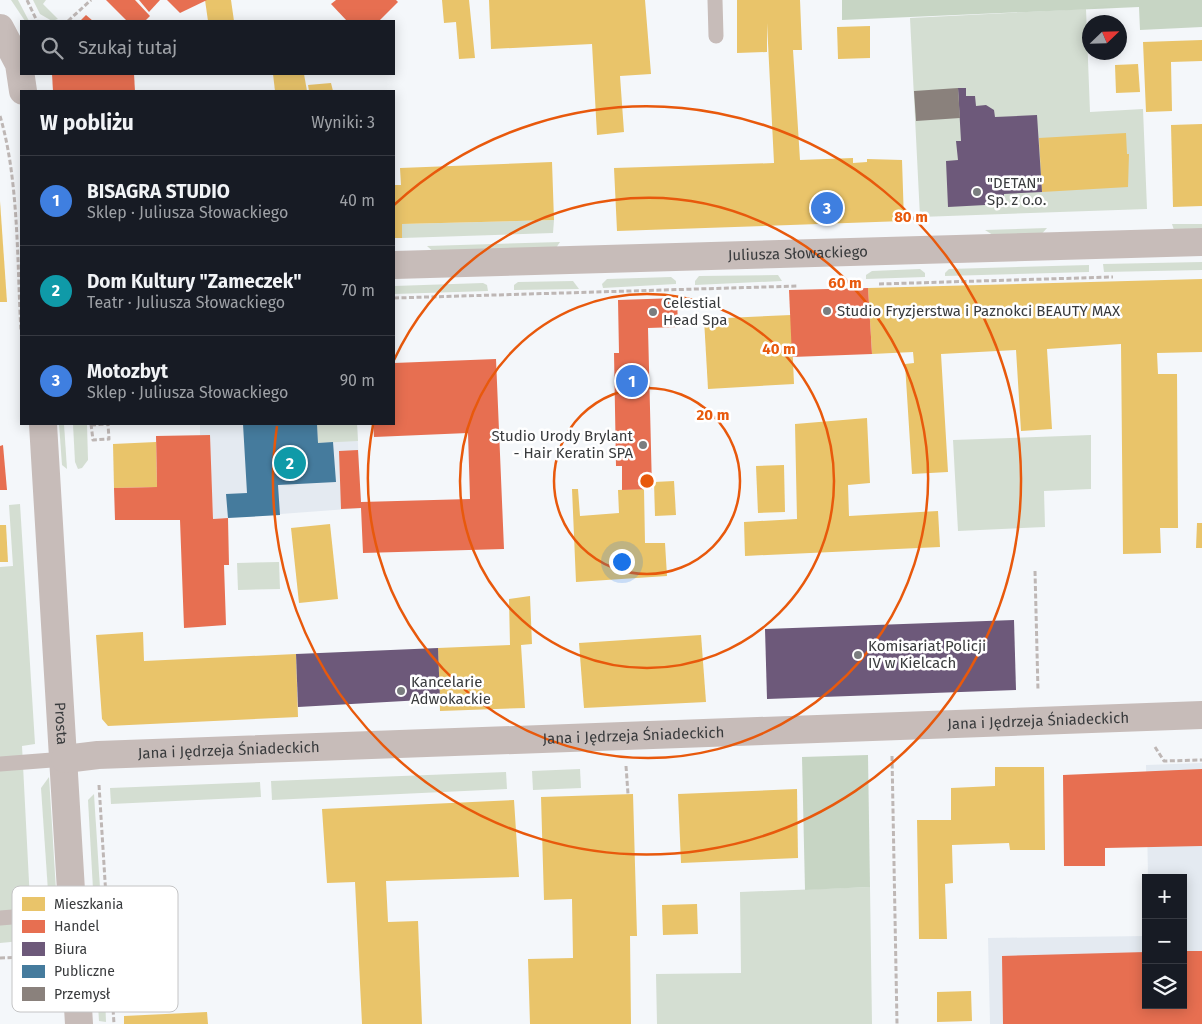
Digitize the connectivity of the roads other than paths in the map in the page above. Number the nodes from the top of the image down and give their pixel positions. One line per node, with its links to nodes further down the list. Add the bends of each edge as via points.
1 (715, 0): 3 (lane)
2 (0, 28): 4 (street)
3 (716, 36)
4 (20, 71)
5 (21, 75): 6 (street)
6 (23, 90)
7 (1202, 242): 8 (street, Juliusza Słowackiego)
8 (395, 265)
9 (43, 425): 11 (street, Prosta)
10 (1202, 714): 11 (street, Jana i Jędrzeja Śniadeckich, via 126,754)
11 (65, 759): 12 (lane); 13 (street, Prosta)
12 (0, 764)
13 (72, 886)

